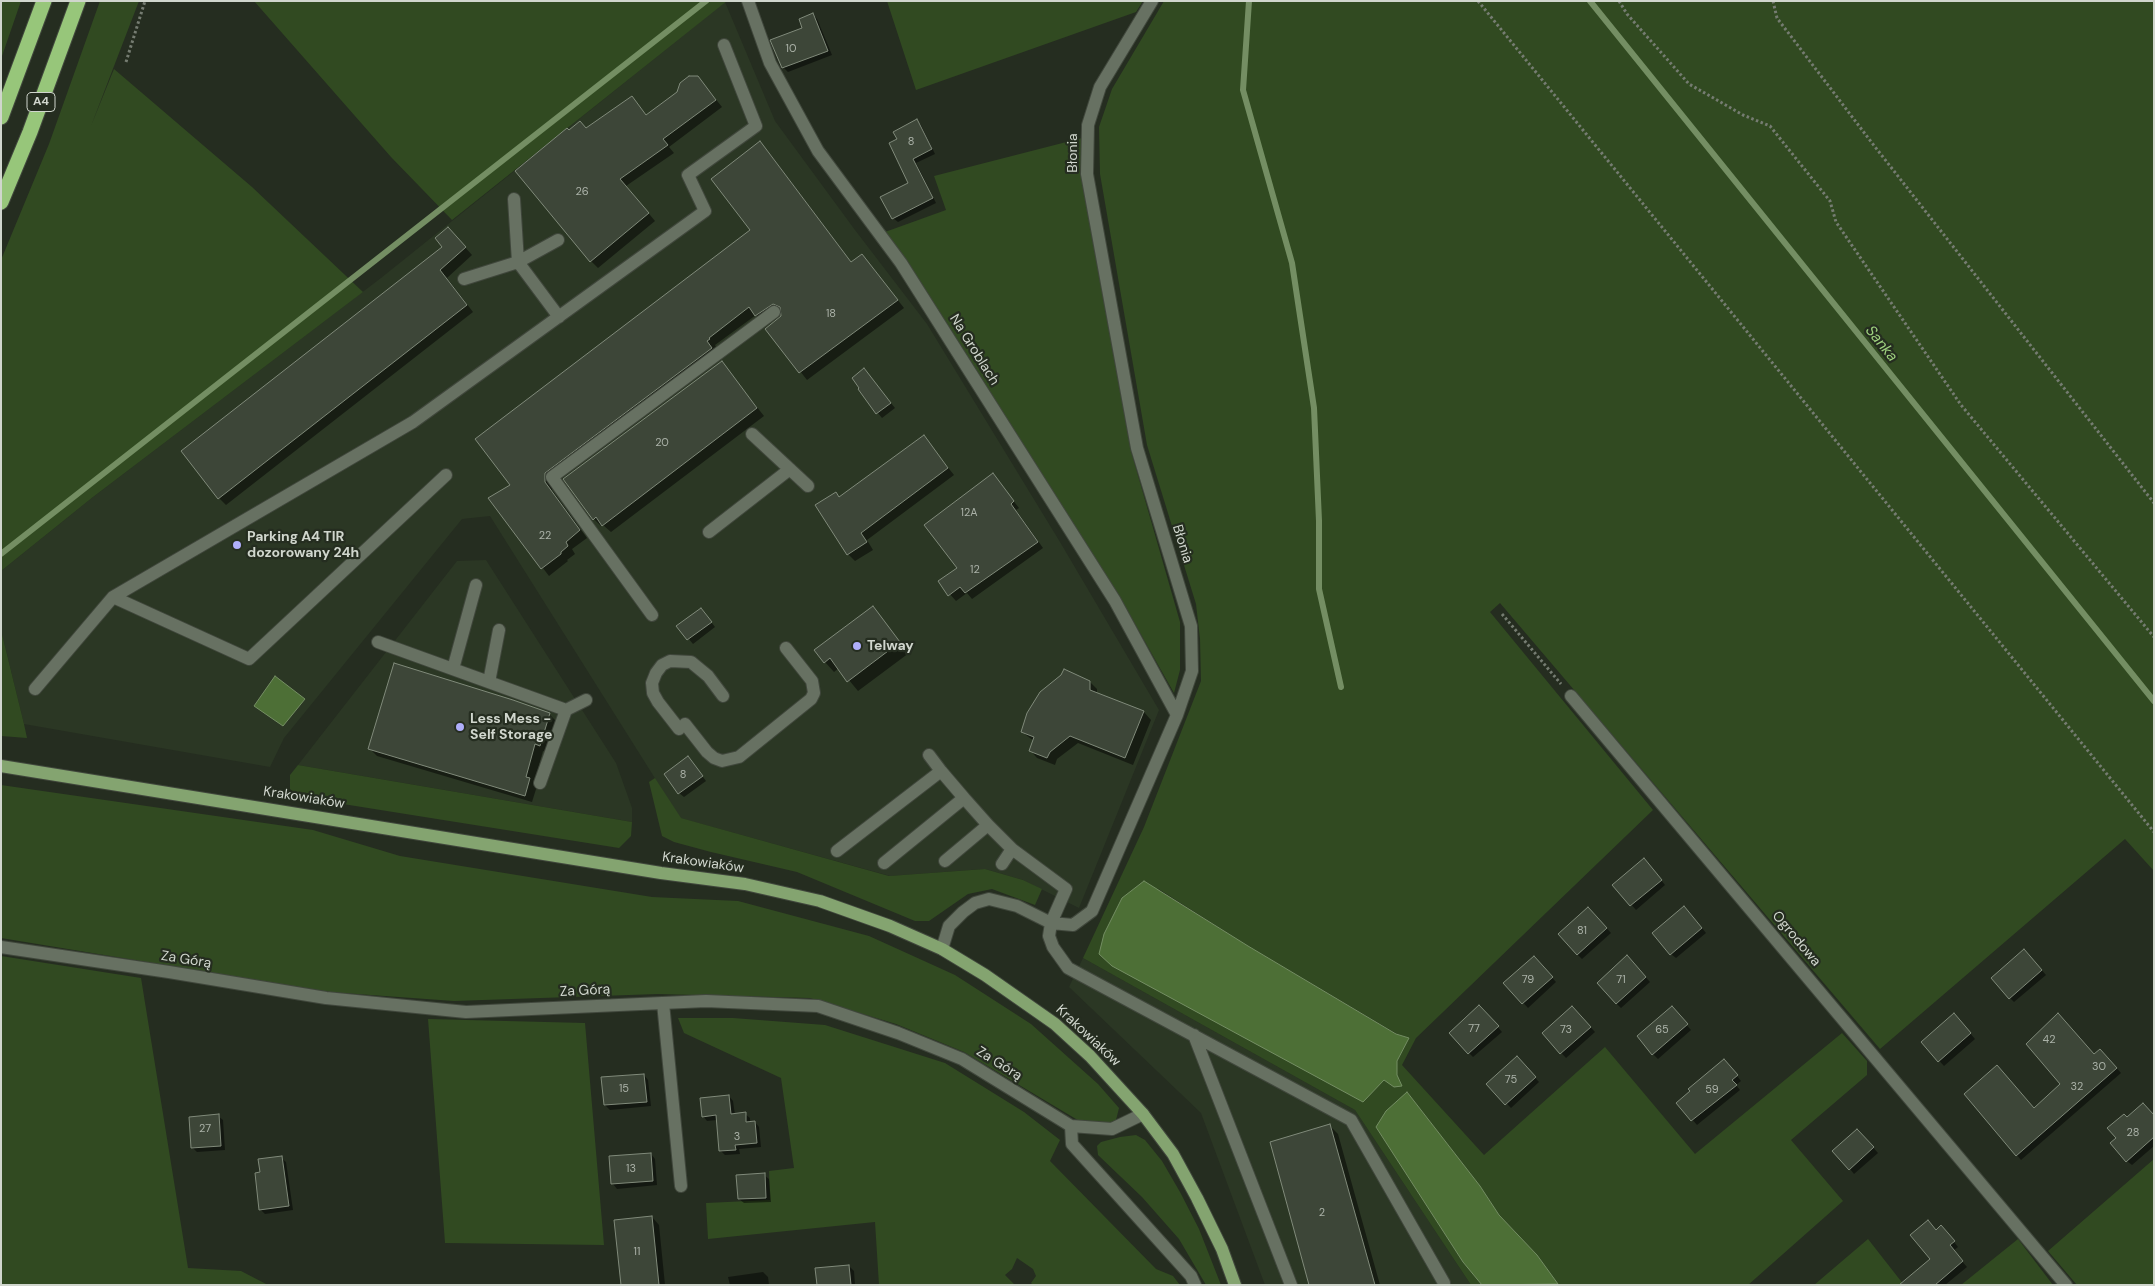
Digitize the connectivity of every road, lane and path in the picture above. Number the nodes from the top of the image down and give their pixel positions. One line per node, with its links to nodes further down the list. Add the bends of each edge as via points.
1 (44, 1): 11 (highway, A4)
2 (78, 1): 13 (highway, A4)
3 (145, 1): 10 (path)
4 (748, 1): 40 (street, Na Groblach, via 770,63 818,151 906,272 1115,601)
5 (1152, 1): 40 (street, Błonia, via 1100,87 1088,125 1087,174 1137,448 1191,626 1192,671)
6 (1478, 1): 47 (path)
7 (1619, 1): 30 (path, via 1689,84 1743,115 1770,126 1830,201 1836,222 1961,405)
8 (1773, 1): 23 (path, via 1777,18 1860,128)
9 (724, 45): 18 (street, via 756,126 688,174 705,211)
10 (126, 62)
11 (1, 117)
12 (514, 199): 15 (street)
13 (1, 202)
14 (558, 240): 15 (street)
15 (518, 262): 16 (street); 18 (street)
16 (464, 279)
17 (774, 312): 28 (street, via 552,477)
18 (558, 317): 26 (street, via 413,422)
19 (752, 434): 20 (street)
20 (790, 469): 22 (street); 24 (street)
21 (446, 475): 26 (street, via 249,659)
22 (808, 486)
23 (2154, 503)
24 (709, 532)
25 (476, 585): 33 (street)
26 (113, 597): 35 (street)
27 (1502, 614): 37 (path)
28 (652, 615)
29 (499, 630): 34 (street)
30 (2154, 637)
31 (378, 642): 33 (street)
32 (786, 648): 36 (street, via 812,681 812,699 739,757 722,761 714,758 658,702 652,683 656,673 670,661 691,662 708,676)
33 (453, 669): 34 (street)
34 (489, 682): 39 (street)
35 (35, 689)
36 (723, 696)
37 (1571, 696): 65 (street, Ogrodowa)
38 (586, 700): 39 (street)
39 (566, 710): 44 (street)
40 (1177, 715): 53 (street, Błonia, via 1092,911 1073,925)
41 (929, 755): 43 (street)
42 (1, 766): 55 (main road, Krakowiaków, via 745,884 827,904)
43 (941, 771): 45 (street); 49 (street)
44 (540, 783)
45 (964, 798): 46 (street); 51 (street)
46 (988, 825): 48 (street); 50 (street)
47 (2154, 832)
48 (1012, 849): 52 (street); 53 (street, via 1066,889)
49 (837, 850)
50 (945, 862)
51 (884, 863)
52 (1002, 864)
53 (1051, 923): 55 (street, Błonia, via 1017,906 988,899 975,903 949,926); 57 (street, via 1050,936 1054,947 1068,968)
54 (1, 947): 56 (street, Za Górą, via 326,998 466,1012)
55 (942, 949): 58 (main road, Krakowiaków, via 992,979 1055,1024 1090,1056)
56 (663, 1003): 59 (street, Za Górą, via 706,1001 818,1006 962,1059); 60 (street)
57 (1194, 1036): 61 (street, via 1351,1120); 64 (street)
58 (1143, 1114): 59 (street, Za Górą, via 1112,1129); 63 (main road, Krakowiaków, via 1173,1154 1197,1198)
59 (1071, 1126): 62 (street, via 1072,1144 1185,1269)
60 (681, 1186)
61 (1444, 1283)
62 (1195, 1285)
63 (1235, 1285)
64 (1291, 1285)
65 (2066, 1285)

